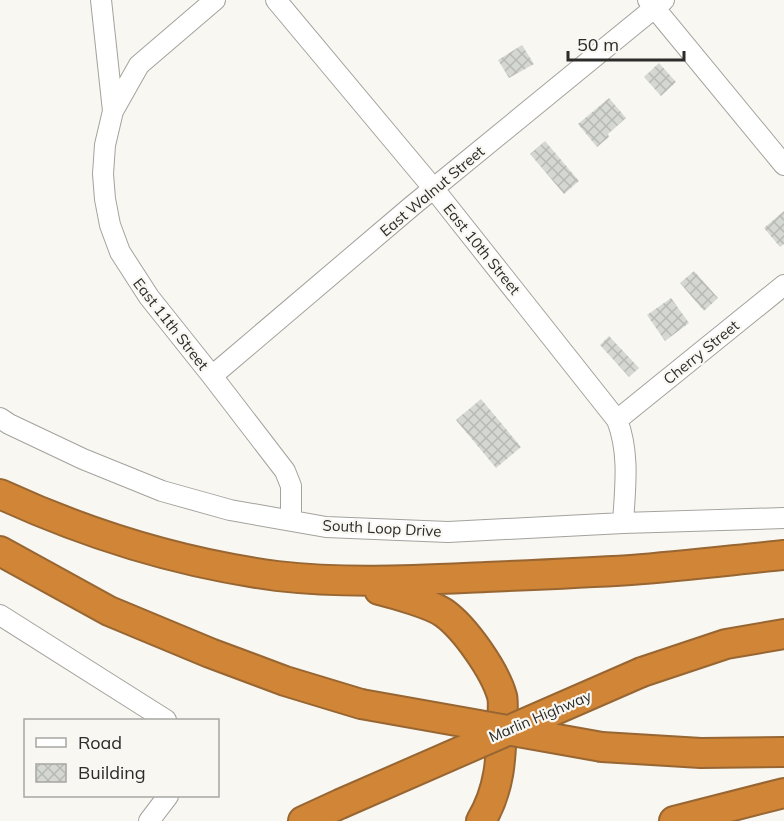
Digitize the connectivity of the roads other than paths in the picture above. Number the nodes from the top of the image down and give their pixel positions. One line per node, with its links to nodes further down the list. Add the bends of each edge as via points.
1 (101, 0): 5 (street, East 11th Street)
2 (214, 0): 5 (street, via 139,65)
3 (276, 0): 7 (street, East 10th Street)
4 (656, 3): 6 (street); 7 (street, East Walnut Street)
5 (114, 111): 9 (street, East 11th Street, via 105,145 103,174 113,234 139,284)
6 (784, 165)
7 (434, 189): 9 (street, East Walnut Street); 11 (street, East 10th Street)
8 (784, 285): 11 (street, Cherry Street)
9 (212, 376): 14 (street, East 11th Street, via 285,471 291,492)
10 (0, 418): 14 (street, South Loop Drive, via 82,459 162,491 230,510)
11 (617, 420): 15 (street, East 10th Street, via 626,455)
12 (0, 495): 18 (highway, via 92,532 171,556 278,576)
13 (784, 519): 15 (street, South Loop Drive)
14 (291, 520): 15 (street, South Loop Drive, via 326,527 448,532)
15 (623, 524)
16 (0, 551): 22 (highway, bridge, via 109,611 285,681 361,704 602,747 701,753)
17 (784, 555): 18 (highway, via 613,571 430,581)
18 (340, 581): 27 (highway, via 398,594 444,613 488,666 503,697 501,768)
19 (0, 615): 21 (street)
20 (784, 634): 26 (highway, Marlin Highway, bridge, via 726,644 642,672)
21 (164, 719)
22 (784, 752)
23 (784, 794): 28 (highway)
24 (167, 797): 25 (street)
25 (149, 821)
26 (303, 821)
27 (481, 821)
28 (674, 821)

